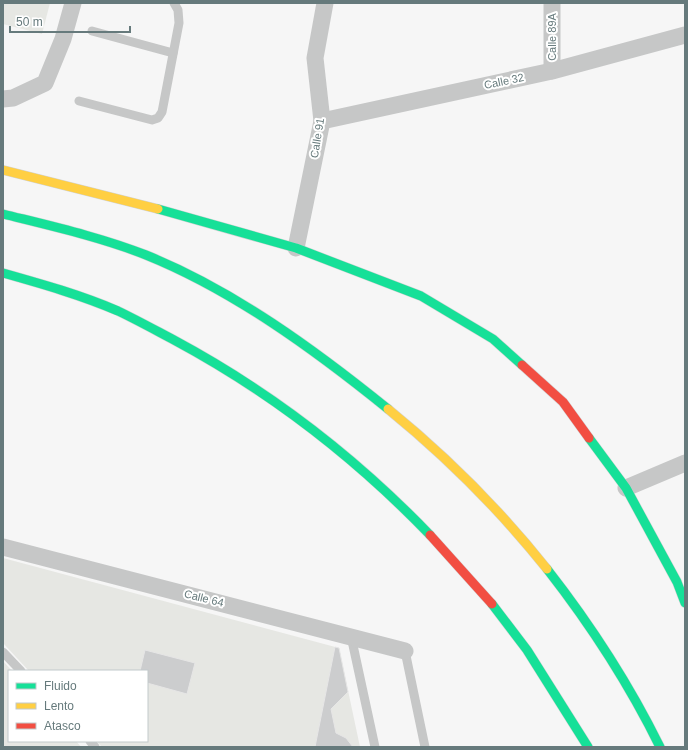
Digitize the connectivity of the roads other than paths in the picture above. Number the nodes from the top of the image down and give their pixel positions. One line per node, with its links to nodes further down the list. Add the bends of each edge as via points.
1 (73, 3): 9 (street, via 63,39 45,83 13,98)
2 (174, 3): 7 (lane, via 178,10 179,23)
3 (325, 3): 11 (street, Calle 91, via 315,58)
4 (552, 3): 8 (street, Calle 89A)
5 (92, 31): 7 (lane)
6 (685, 34): 8 (street, Calle 32)
7 (173, 53): 10 (lane, via 162,112 158,118 152,120)
8 (552, 71): 11 (street, Calle 32)
9 (3, 99)
10 (78, 101)
11 (322, 121): 14 (street, Calle 91)
12 (3, 170): 14 (main road, via 145,205)
13 (3, 214): 27 (main road, via 105,240 165,263 219,291 301,343 384,405 473,485 535,553 602,645 631,690)
14 (296, 248): 17 (main road, via 421,296 493,338 563,402)
15 (3, 273): 26 (main road, via 54,287 118,311 178,342 285,407 347,456 429,533 493,605 521,642)
16 (685, 463): 17 (street)
17 (626, 488): 19 (main road, via 677,582)
18 (3, 547): 20 (street, Calle 64)
19 (685, 603)
20 (351, 636): 21 (street, Calle 64); 24 (lane)
21 (405, 651): 25 (lane)
22 (3, 652): 23 (lane)
23 (20, 670)
24 (375, 747)
25 (425, 747)
26 (588, 747)
27 (660, 747)

